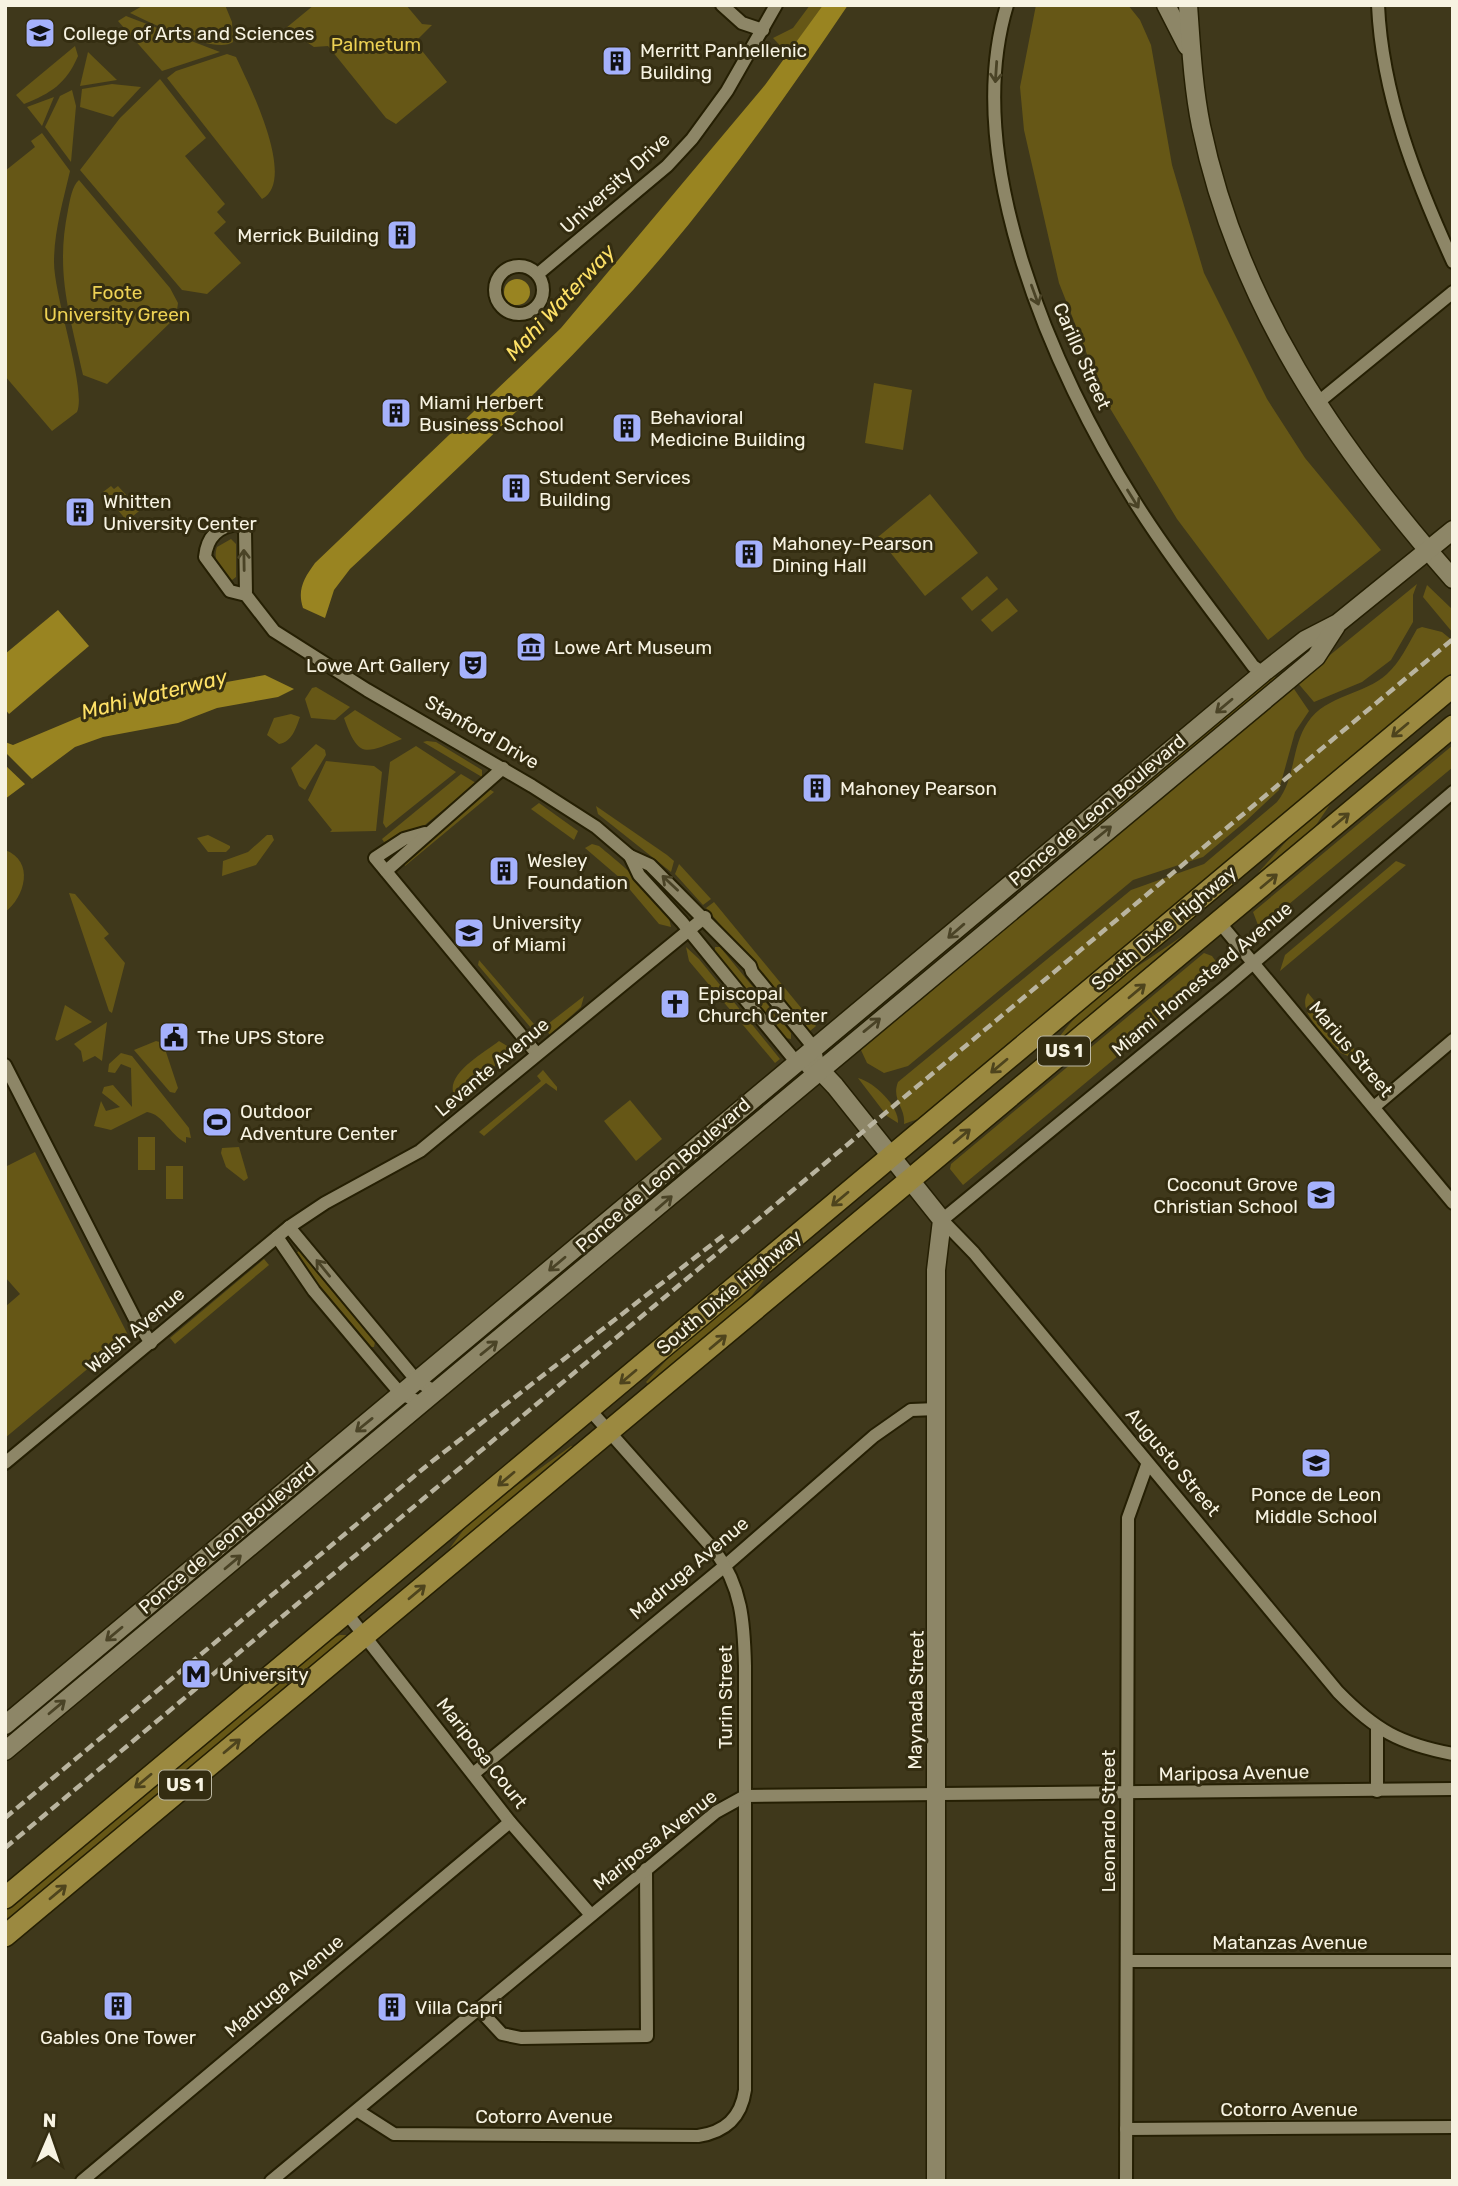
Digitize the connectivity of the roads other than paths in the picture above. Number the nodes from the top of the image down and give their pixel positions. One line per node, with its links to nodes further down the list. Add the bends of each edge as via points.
1 (722, 5): 7 (street, via 743,23)
2 (776, 5): 7 (street, University Drive)
3 (1007, 5): 19 (street, Carillo Street, one-way to 19, via 996,73 997,145 1015,230 1046,328 1090,423 1135,503)
4 (1166, 5): 8 (street)
5 (1188, 5): 8 (street)
6 (1378, 5): 9 (street, via 1400,125 1425,201)
7 (763, 30): 10 (street, University Drive, via 727,91 667,166)
8 (1191, 55): 12 (street, via 1201,125 1225,212 1273,329)
9 (1453, 262)
10 (538, 274)
11 (1453, 292): 12 (street)
12 (1316, 404): 14 (street, via 1365,475)
13 (1453, 530): 14 (street, Ponce de Leon Boulevard)
14 (1427, 550): 15 (street); 17 (street, Ponce de Leon Boulevard)
15 (1453, 579)
16 (246, 595): 16 (street, Stanford Drive, one-way to 16, via 245,530 238,524 227,525 211,537 205,557 230,591); 22 (street, Stanford Drive, via 265,622 289,642)
17 (1338, 623): 18 (street, Ponce de Leon Boulevard, via 1316,657); 19 (street, Ponce de Leon Boulevard, via 1305,640)
18 (1303, 668): 19 (street, via 1285,674); 27 (street, Ponce de Leon Boulevard, one-way to 18)
19 (1263, 673): 25 (street, Ponce de Leon Boulevard, one-way to 25)
20 (1453, 686): 28 (highway, South Dixie Highway / US 1, one-way to 28)
21 (1453, 726): 32 (highway, South Dixie Highway / US 1, one-way to 21)
22 (503, 768): 24 (street); 26 (street, Stanford Drive, via 596,827)
23 (1453, 792): 36 (street, Miami Homestead Avenue)
24 (425, 833): 29 (street); 29 (street, via 404,839 375,858)
25 (1052, 849): 27 (street); 30 (street, Ponce de Leon Boulevard)
26 (630, 856): 31 (street, Stanford Drive, one-way to 26, via 650,865); 35 (street, Stanford Drive, via 639,875)
27 (1064, 864): 33 (street, Ponce de Leon Boulevard)
28 (1239, 866): 32 (highway, via 1221,897); 34 (highway, South Dixie Highway / US 1)
29 (386, 871): 39 (street)
30 (978, 911): 33 (street); 38 (street, Ponce de Leon Boulevard, one-way to 38)
31 (705, 917): 35 (street, Levante Avenue); 38 (street, Stanford Drive)
32 (1219, 922): 34 (highway, via 1186,921); 36 (street, Marius Street); 45 (highway, South Dixie Highway / US 1, one-way to 32)
33 (991, 926): 42 (street, Ponce de Leon Boulevard, one-way to 33)
34 (1165, 927): 44 (highway, South Dixie Highway / US 1, one-way to 44)
35 (688, 929): 39 (street, Levante Avenue); 40 (street, Stanford Drive)
36 (1254, 961): 43 (street, Marius Street); 47 (street, Miami Homestead Avenue)
37 (1453, 1040): 43 (street)
38 (815, 1049): 40 (street, Ponce de Leon Boulevard); 42 (street, Stanford Drive)
39 (537, 1054): 48 (street, Levante Avenue, via 409,1159)
40 (797, 1063): 42 (street); 53 (street, Ponce de Leon Boulevard, one-way to 53)
41 (5, 1065): 50 (street)
42 (819, 1069): 44 (street, Stanford Drive); 55 (street, Ponce de Leon Boulevard, one-way to 42)
43 (1374, 1107): 46 (street, Marius Street)
44 (892, 1155): 45 (street, Augusto Street); 56 (highway, South Dixie Highway / US 1, one-way to 56)
45 (910, 1180): 47 (street, Augusto Street); 58 (highway, South Dixie Highway / US 1, one-way to 45)
46 (1453, 1203)
47 (942, 1220): 57 (street, Maynada Street, via 936,1270); 60 (street, Augusto Street)
48 (289, 1227): 49 (street, Walsh Avenue); 51 (street, one-way to 48)
49 (277, 1237): 50 (street, Walsh Avenue); 52 (street)
50 (151, 1343): 59 (street, Walsh Avenue)
51 (385, 1343): 52 (street); 53 (street)
52 (369, 1357): 54 (street)
53 (418, 1381): 54 (street, Ponce de Leon Boulevard); 55 (street)
54 (401, 1394): 55 (street); 64 (street, Ponce de Leon Boulevard, one-way to 64)
55 (429, 1397): 66 (street, Ponce de Leon Boulevard, one-way to 55)
56 (589, 1409): 58 (street, Turin Street); 62 (highway, South Dixie Highway / US 1, one-way to 62)
57 (937, 1409): 61 (street, Madruga Avenue, via 911,1410 892,1423); 73 (street, Maynada Street)
58 (609, 1433): 61 (street, Turin Street); 63 (highway, South Dixie Highway / US 1, one-way to 58)
59 (5, 1463)
60 (1147, 1465): 65 (street, Augusto Street, via 1338,1692); 71 (street, Leonardo Street, via 1128,1518)
61 (726, 1565): 68 (street, Madruga Avenue); 72 (street, Turin Street, via 738,1590 744,1628)
62 (345, 1611): 63 (street, Mariposa Court); 76 (highway, South Dixie Highway / US 1, one-way to 76)
63 (365, 1635): 68 (street, Mariposa Court); 78 (highway, South Dixie Highway / US 1, one-way to 63)
64 (5, 1725)
65 (1377, 1729): 67 (street, Augusto Street); 70 (street)
66 (5, 1751)
67 (1453, 1754)
68 (473, 1774): 74 (street, Mariposa Court)
69 (1453, 1788): 70 (street, Mariposa Avenue)
70 (1377, 1791): 71 (street, Mariposa Avenue)
71 (1127, 1794): 73 (street, Mariposa Avenue); 79 (street, Leonardo Street)
72 (745, 1796): 73 (street, Mariposa Avenue); 75 (street, Mariposa Avenue, via 716,1812); 83 (street, Turin Street, via 745,2090)
73 (936, 1796): 88 (street, Maynada Street)
74 (510, 1822): 77 (street, Mariposa Court); 86 (street, Madruga Avenue)
75 (646, 1869): 77 (street, Mariposa Avenue); 81 (street, via 647,2036 521,2038 502,2034)
76 (5, 1898)
77 (591, 1915): 81 (street, Mariposa Avenue)
78 (5, 1936)
79 (1127, 1961): 80 (street, Matanzas Avenue); 85 (street, Leonardo Street)
80 (1453, 1961)
81 (478, 2008): 82 (street, Mariposa Avenue)
82 (358, 2111): 83 (street, Cotorro Avenue, via 394,2134 698,2136); 87 (street, Mariposa Avenue)
83 (732, 2122)
84 (1453, 2127): 85 (street, Cotorro Avenue)
85 (1126, 2129): 89 (street, Leonardo Street)
86 (82, 2181)
87 (271, 2181)
88 (936, 2181)
89 (1126, 2181)

